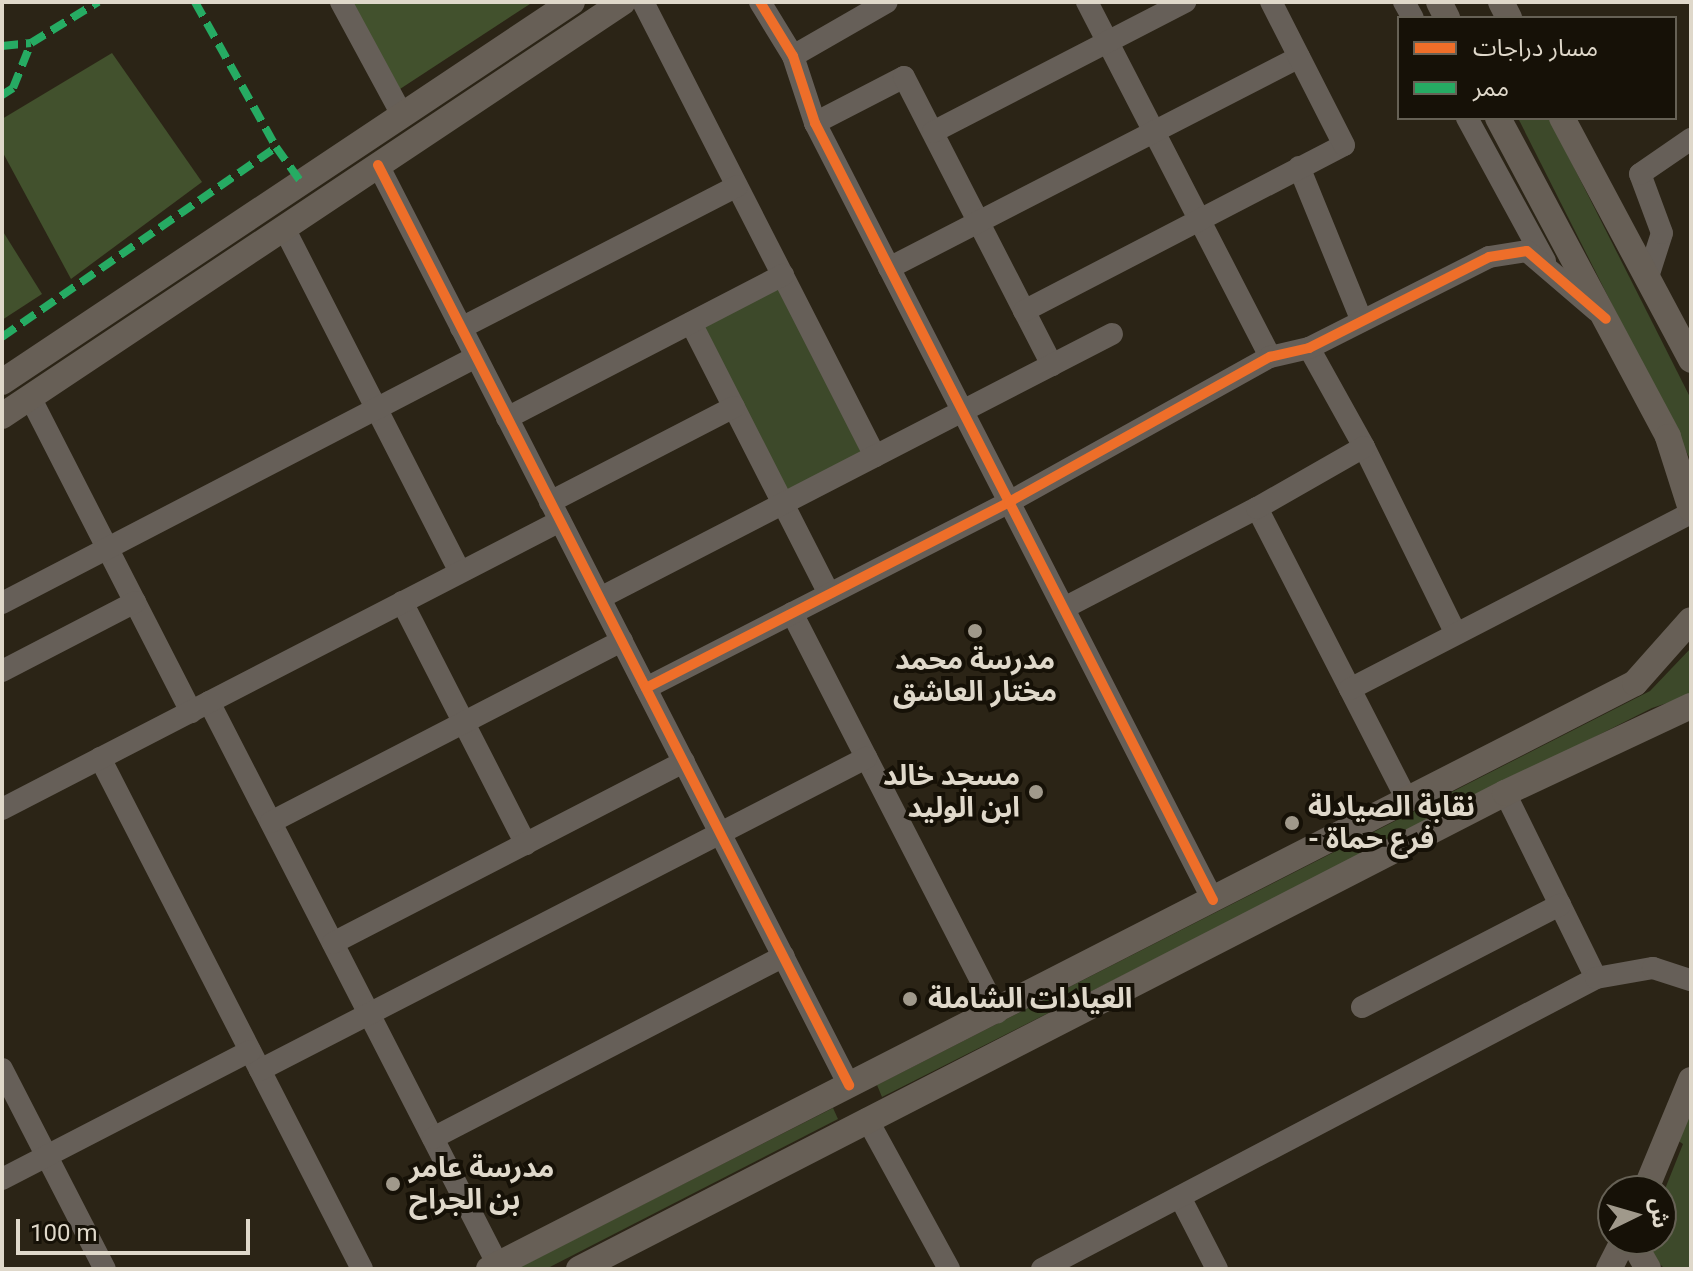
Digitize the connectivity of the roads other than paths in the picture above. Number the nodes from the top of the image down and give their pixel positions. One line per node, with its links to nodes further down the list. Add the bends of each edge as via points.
1 (341, 2): 13 (street)
2 (572, 2): 13 (main road)
3 (623, 2): 21 (main road)
4 (643, 2): 23 (street)
5 (760, 2): 11 (street)
6 (887, 2): 11 (street)
7 (1087, 2): 10 (street)
8 (1185, 2): 10 (street)
9 (1271, 2): 12 (street)
10 (1107, 42): 18 (street); 19 (street)
11 (793, 56): 17 (street)
12 (1299, 57): 19 (street); 22 (street, via 1344,145)
13 (402, 115): 42 (main road)
14 (1468, 120): 27 (street)
15 (1499, 120): 32 (main road)
16 (1563, 120): 30 (main road)
17 (815, 123): 18 (street, via 904,77); 28 (street)
18 (933, 132): 25 (street)
19 (1153, 132): 24 (street); 25 (street)
20 (1691, 139): 30 (street, via 1640,174 1662,233)
21 (378, 165): 26 (main road); 35 (street)
22 (1299, 167): 24 (street); 33 (street)
23 (737, 186): 29 (street); 35 (street)
24 (1199, 221): 31 (street); 39 (street)
25 (979, 222): 28 (street); 31 (street)
26 (284, 228): 43 (main road); 45 (street)
27 (1547, 265): 32 (street); 33 (street, via 1527,251 1489,257)
28 (889, 268): 46 (street)
29 (783, 275): 34 (street); 50 (street)
30 (1647, 280): 40 (main road)
31 (1024, 311): 41 (street)
32 (1606, 319): 55 (main road, via 1668,437)
33 (1362, 321): 37 (street)
34 (691, 323): 44 (street); 48 (street)
35 (461, 328): 38 (street)
36 (1112, 334): 41 (street)
37 (1309, 348): 39 (street); 49 (street)
38 (476, 357): 45 (street); 48 (street)
39 (1270, 357): 51 (street)
40 (1691, 360)
41 (1052, 365): 46 (street)
42 (2, 382)
43 (30, 397): 47 (main road); 56 (street)
44 (734, 407): 52 (street); 54 (street)
45 (377, 409): 56 (street); 57 (street)
46 (962, 411): 50 (street); 51 (street)
47 (2, 416)
48 (507, 418): 54 (street)
49 (1364, 447): 53 (street); 66 (street)
50 (875, 456): 52 (street)
51 (1009, 502): 58 (street); 63 (street)
52 (783, 503): 58 (street); 59 (street)
53 (1257, 508): 63 (street); 70 (street)
54 (555, 511): 57 (street); 59 (street)
55 (1691, 511): 66 (street)
56 (107, 548): 60 (street); 62 (street)
57 (460, 572): 61 (street)
58 (829, 594): 64 (street)
59 (600, 598): 67 (street)
60 (135, 602): 68 (street); 72 (street)
61 (402, 602): 72 (street); 73 (street)
62 (2, 603)
63 (1064, 608): 83 (street)
64 (792, 613): 69 (street); 75 (street)
65 (1691, 620): 78 (main road, via 1635,683)
66 (1456, 634): 70 (street)
67 (622, 641): 69 (street); 73 (street)
68 (2, 671)
69 (646, 688): 76 (street)
70 (1350, 689): 78 (street)
71 (1691, 706): 77 (main road)
72 (200, 707): 74 (street); 80 (street)
73 (464, 723): 80 (street); 82 (street)
74 (100, 758): 79 (street); 92 (street)
75 (866, 758): 81 (street); 90 (street)
76 (684, 762): 81 (street); 82 (street)
77 (1505, 793): 84 (street); 96 (main road)
78 (1407, 800): 83 (main road)
79 (2, 809)
80 (271, 822): 85 (street)
81 (720, 833): 86 (street); 91 (street)
82 (526, 844): 85 (street)
83 (1213, 900): 90 (main road)
84 (1560, 905): 87 (street); 89 (street)
85 (333, 943): 91 (street)
86 (784, 956): 95 (street); 97 (street)
87 (1596, 978): 88 (street, via 1653,968); 101 (street)
88 (1691, 980)
89 (1362, 1007)
90 (997, 1012): 95 (main road)
91 (370, 1015): 92 (street); 97 (street)
92 (255, 1061): 98 (street); 104 (street)
93 (2, 1069): 98 (street)
94 (1691, 1080): 99 (main road)
95 (849, 1085): 96 (main road, via 840,1097 841,1111 853,1121); 102 (main road)
96 (867, 1119): 105 (main road); 106 (street)
97 (433, 1138): 102 (street)
98 (47, 1156): 100 (street); 103 (street)
99 (1652, 1175)
100 (2, 1179)
101 (1180, 1197): 107 (street); 108 (street)
102 (494, 1267)
103 (105, 1269)
104 (362, 1269)
105 (579, 1269)
106 (949, 1269)
107 (1042, 1269)
108 (1217, 1269)

